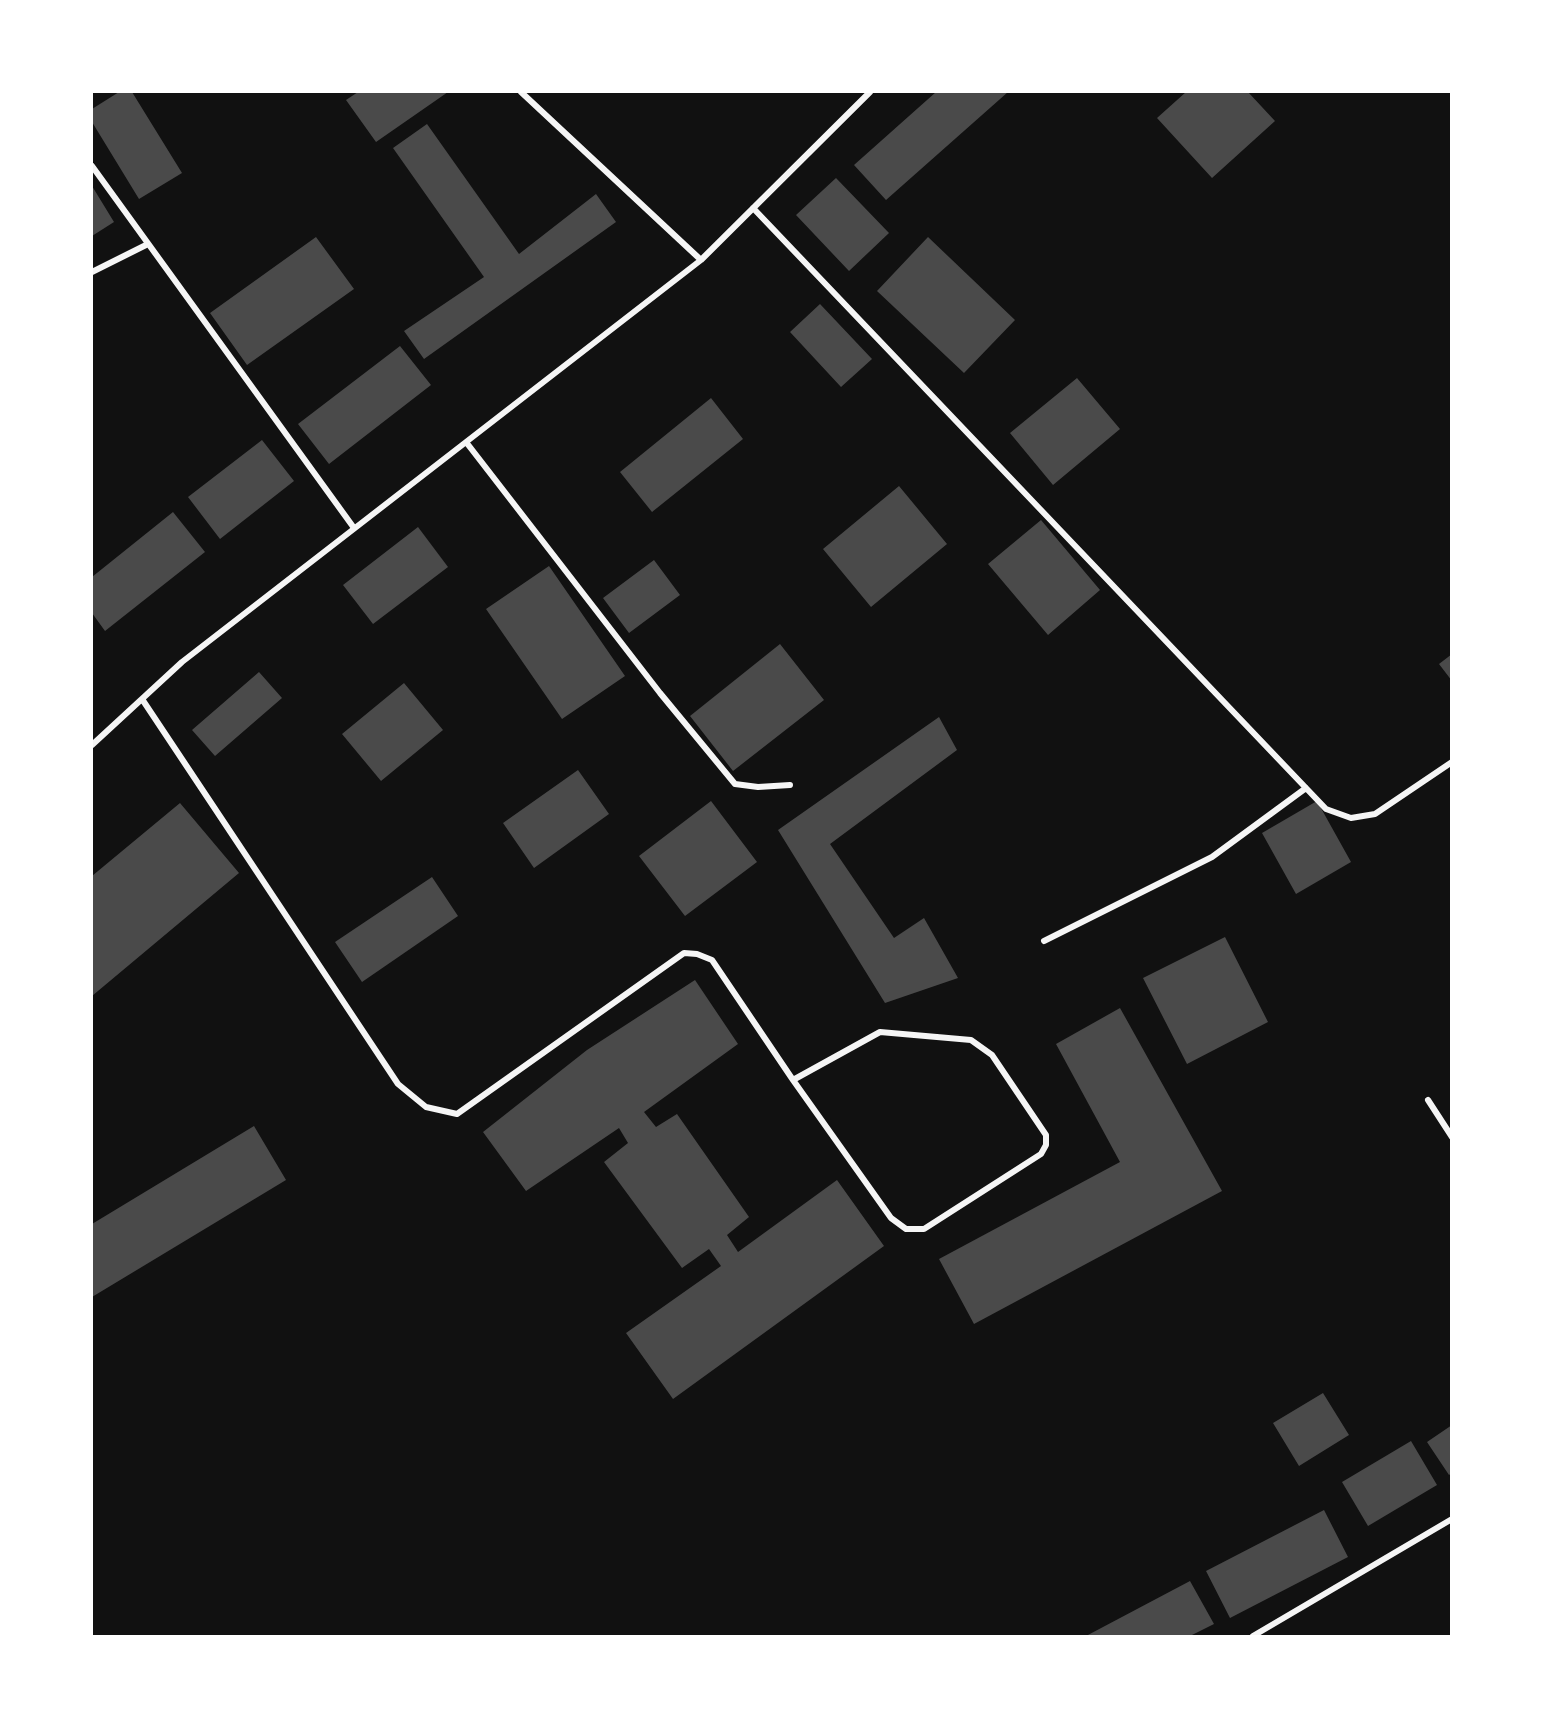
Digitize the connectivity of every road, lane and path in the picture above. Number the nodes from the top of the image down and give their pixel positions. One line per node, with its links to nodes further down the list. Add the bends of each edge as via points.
1 (521, 92): 6 (street)
2 (870, 92): 4 (street)
3 (92, 166): 5 (street)
4 (753, 208): 6 (street); 14 (street)
5 (148, 243): 7 (street); 9 (street)
6 (701, 260): 8 (street)
7 (92, 272)
8 (466, 442): 9 (street); 13 (street, via 735,784)
9 (354, 528): 10 (street, via 182,662)
10 (142, 699): 11 (street); 16 (street, via 398,1084 426,1107 457,1114 684,953 712,960)
11 (92, 745)
12 (1452, 762): 14 (street, via 1375,814 1351,818 1326,809)
13 (790, 785)
14 (1306, 788): 15 (street, via 1212,856)
15 (1044, 941)
16 (793, 1080): 16 (street, via 891,1218 906,1229 924,1229 1041,1154 1046,1145 1046,1135 992,1055 971,1040 880,1032)
17 (1428, 1100): 18 (street)
18 (1452, 1137)
19 (1452, 1519): 20 (street)
20 (1253, 1636)

